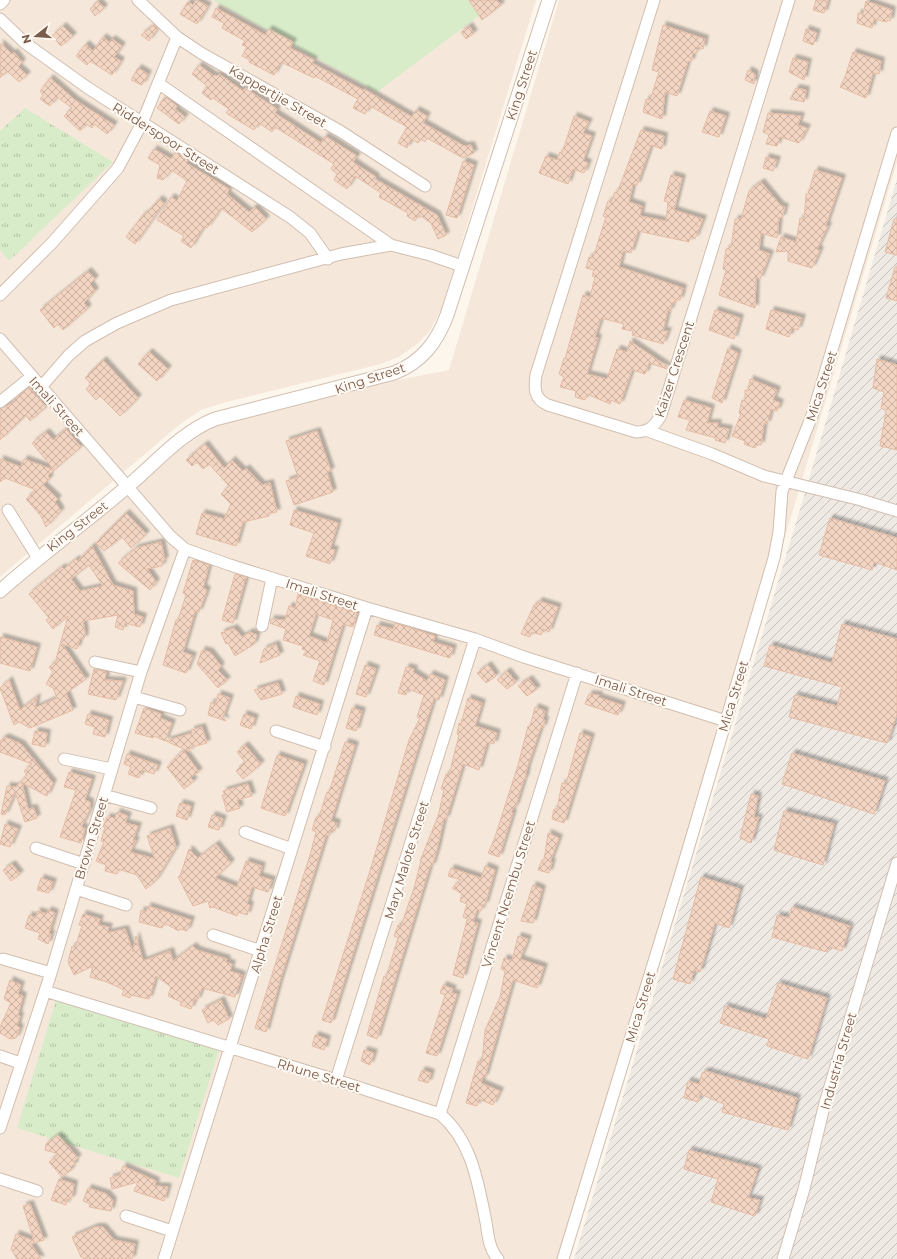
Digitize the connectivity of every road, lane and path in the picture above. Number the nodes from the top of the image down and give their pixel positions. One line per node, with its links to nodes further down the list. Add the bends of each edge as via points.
1 (4, 0): 6 (street)
2 (138, 0): 8 (street, Kappertjie Street)
3 (548, 0): 15 (street, King Street)
4 (654, 0): 21 (street, Kaizer Crescent, via 534,387 537,397 548,406 634,432)
5 (788, 0): 21 (street, Kaizer Crescent, via 661,415)
6 (0, 4)
7 (0, 19): 10 (street, Ridderspoor Street, via 25,43)
8 (177, 37): 9 (street); 12 (street, Kappertjie Street, via 340,131)
9 (158, 83): 10 (street); 13 (street)
10 (142, 123): 14 (street, Ridderspoor Street, via 290,217 310,233); 16 (street, via 109,180)
11 (897, 133): 22 (street, Mica Street, via 813,414)
12 (425, 186)
13 (391, 245): 14 (street); 15 (street)
14 (328, 259): 19 (street, via 171,300 117,323 85,341)
15 (462, 266): 23 (street, King Street, via 437,339 412,364 384,377 204,423 184,435)
16 (0, 295)
17 (0, 339): 18 (street, Imali Street)
18 (31, 377): 19 (street, Imali Street); 20 (street)
19 (41, 387): 23 (street, Imali Street)
20 (0, 402)
21 (648, 431): 22 (street, via 750,471)
22 (786, 480): 25 (street); 38 (street, Mica Street, via 781,498 774,558)
23 (128, 486): 26 (street, Imali Street, via 171,537); 27 (street, King Street)
24 (8, 510): 27 (street)
25 (897, 511)
26 (185, 549): 28 (street, Imali Street); 34 (street, Brown Street)
27 (38, 558): 29 (street, King Street)
28 (272, 578): 30 (street, Imali Street); 31 (street)
29 (0, 591)
30 (367, 608): 32 (street, Imali Street); 40 (street, Alpha Street)
31 (262, 626)
32 (475, 639): 35 (street, Imali Street); 60 (street, Mary Malote Street)
33 (95, 662): 34 (street)
34 (141, 672): 36 (street, Brown Street)
35 (577, 673): 38 (street, Imali Street); 61 (street, Vincent Ncembu Street)
36 (134, 697): 37 (street); 42 (street, Brown Street)
37 (180, 710)
38 (726, 721): 69 (street, Mica Street)
39 (276, 731): 40 (street)
40 (325, 747): 47 (street, Alpha Street)
41 (64, 759): 42 (street)
42 (111, 769): 43 (street, Brown Street)
43 (104, 795): 44 (street); 49 (street, Brown Street)
44 (151, 808)
45 (245, 832): 47 (street)
46 (36, 848): 49 (street)
47 (292, 850): 53 (street, Alpha Street)
48 (897, 863): 70 (street, Industria Street, via 825,1103 804,1189)
49 (84, 864): 50 (street, Brown Street)
50 (76, 889): 51 (street); 55 (street, Brown Street)
51 (126, 905)
52 (213, 935): 53 (street)
53 (261, 951): 57 (street, Alpha Street)
54 (3, 959): 55 (street)
55 (51, 973): 56 (street, Brown Street)
56 (45, 991): 57 (street, Rhune Street); 59 (street, Brown Street)
57 (230, 1047): 60 (street, Rhune Street); 66 (street, Alpha Street)
58 (0, 1056): 59 (street)
59 (20, 1063): 62 (street, Brown Street)
60 (336, 1080): 61 (street, Rhune Street)
61 (440, 1114): 68 (street, Rhune Street, via 452,1124 462,1140 473,1167 490,1246)
62 (0, 1128)
63 (0, 1179): 64 (street)
64 (37, 1191)
65 (126, 1216): 66 (street)
66 (172, 1231): 67 (street, Alpha Street)
67 (164, 1259)
68 (498, 1259)
69 (563, 1259)
70 (783, 1259)

